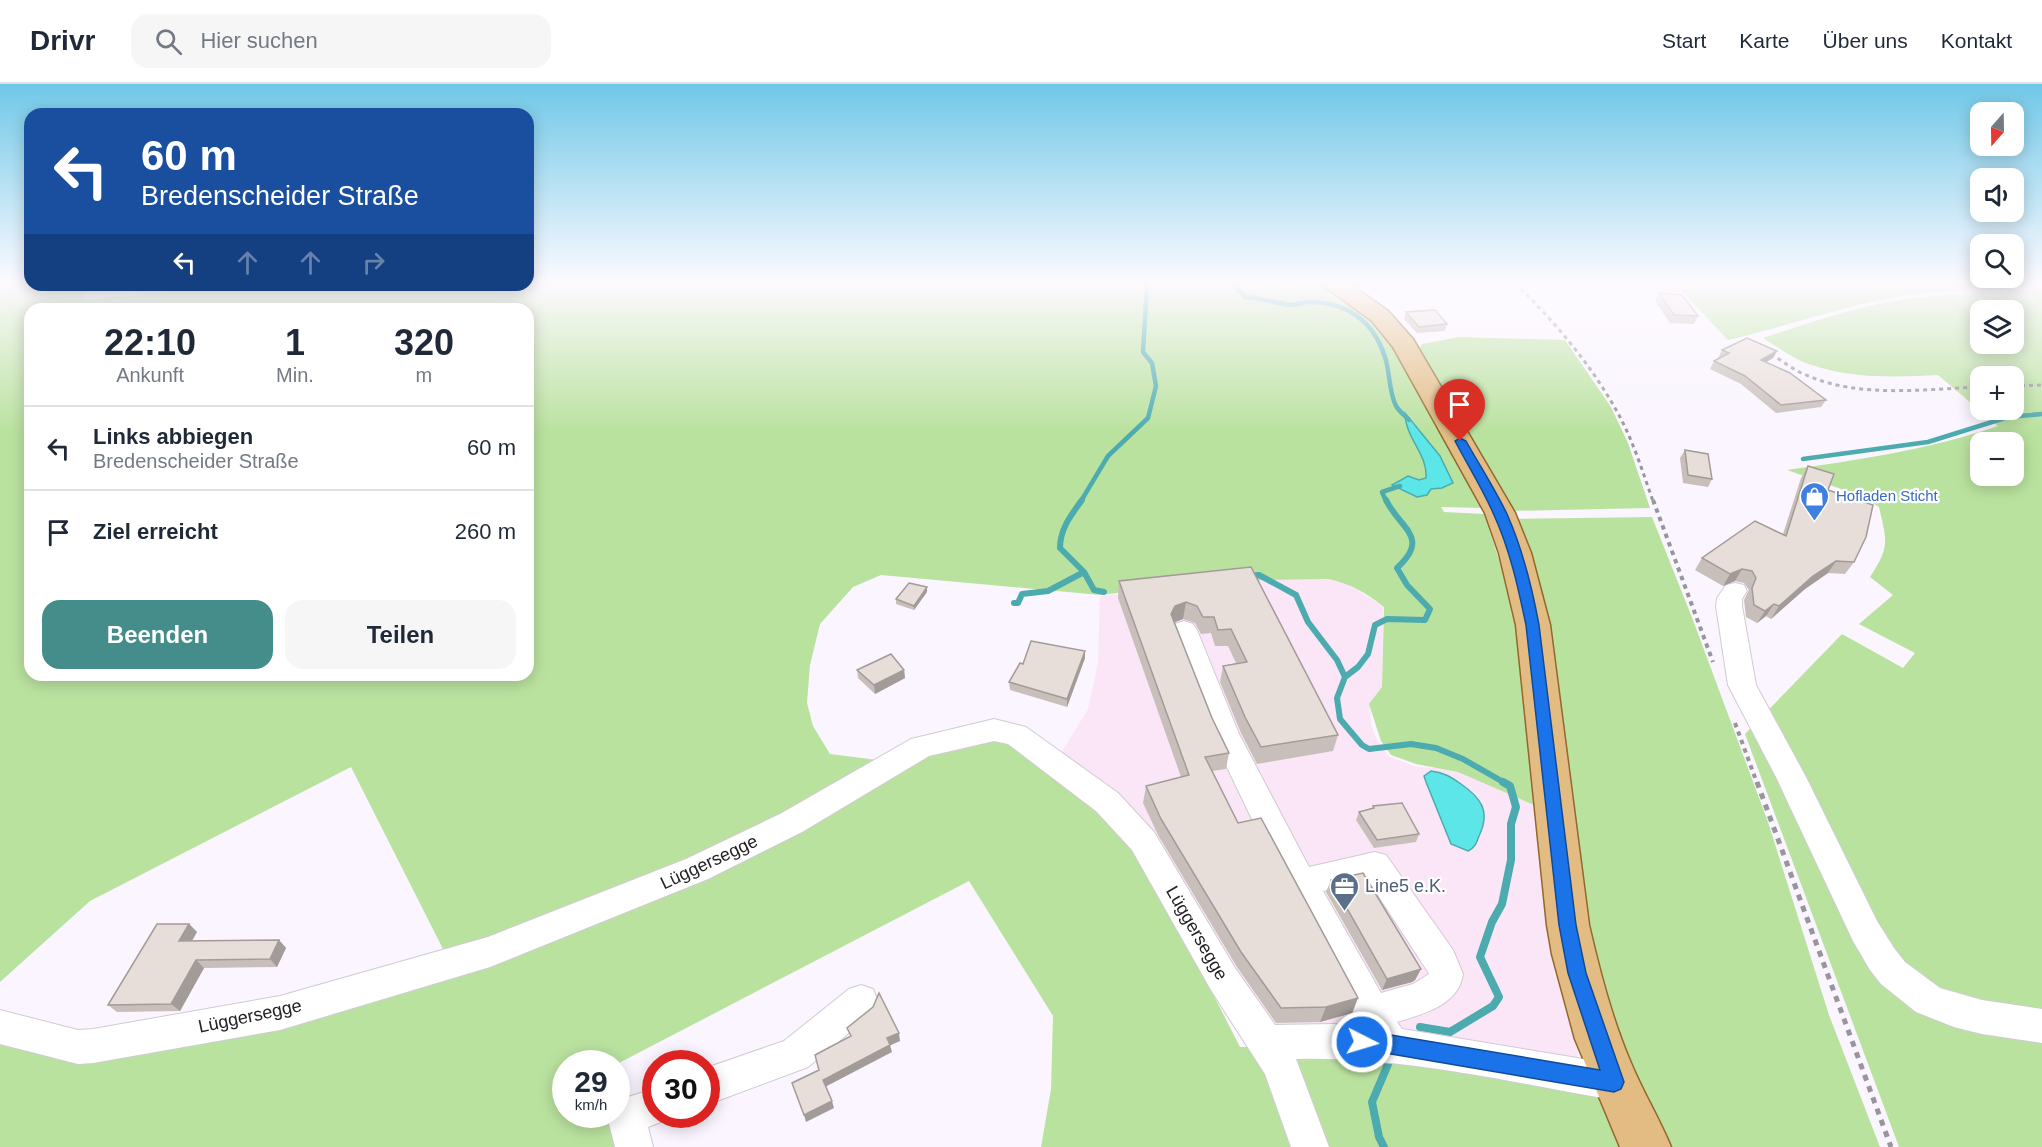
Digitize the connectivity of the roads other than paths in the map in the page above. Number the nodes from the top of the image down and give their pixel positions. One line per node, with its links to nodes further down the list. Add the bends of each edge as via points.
1 (1394, 333): 12 (main road, via 1500,513 1515,553 1533,625 1568,925 1577,973)
2 (1735, 591): 7 (street, via 1729,606 1742,686 1882,959 1900,980 1928,1000 1982,1017)
3 (1184, 630): 4 (street, via 1225,734)
4 (1301, 883): 6 (street); 6 (street, via 1375,865 1441,961 1446,971 1445,981 1439,987)
5 (861, 1001): 11 (street, via 795,1055)
6 (1373, 1012): 10 (street)
7 (2042, 1026)
8 (0, 1027): 9 (street, Lüggersegge, via 78,1047 93,1046 280,1012 490,952 697,869 791,823 921,747 1002,730 1030,744 1107,802 1131,826)
9 (1265, 1043): 10 (street, via 1333,1041); 15 (street, Lüggersegge, via 1287,1078)
10 (1391, 1045): 12 (street)
11 (720, 1082)
12 (1614, 1082): 16 (main road)
13 (642, 1111): 14 (street, via 626,1116)
14 (634, 1147)
15 (1310, 1147)
16 (1646, 1147)

